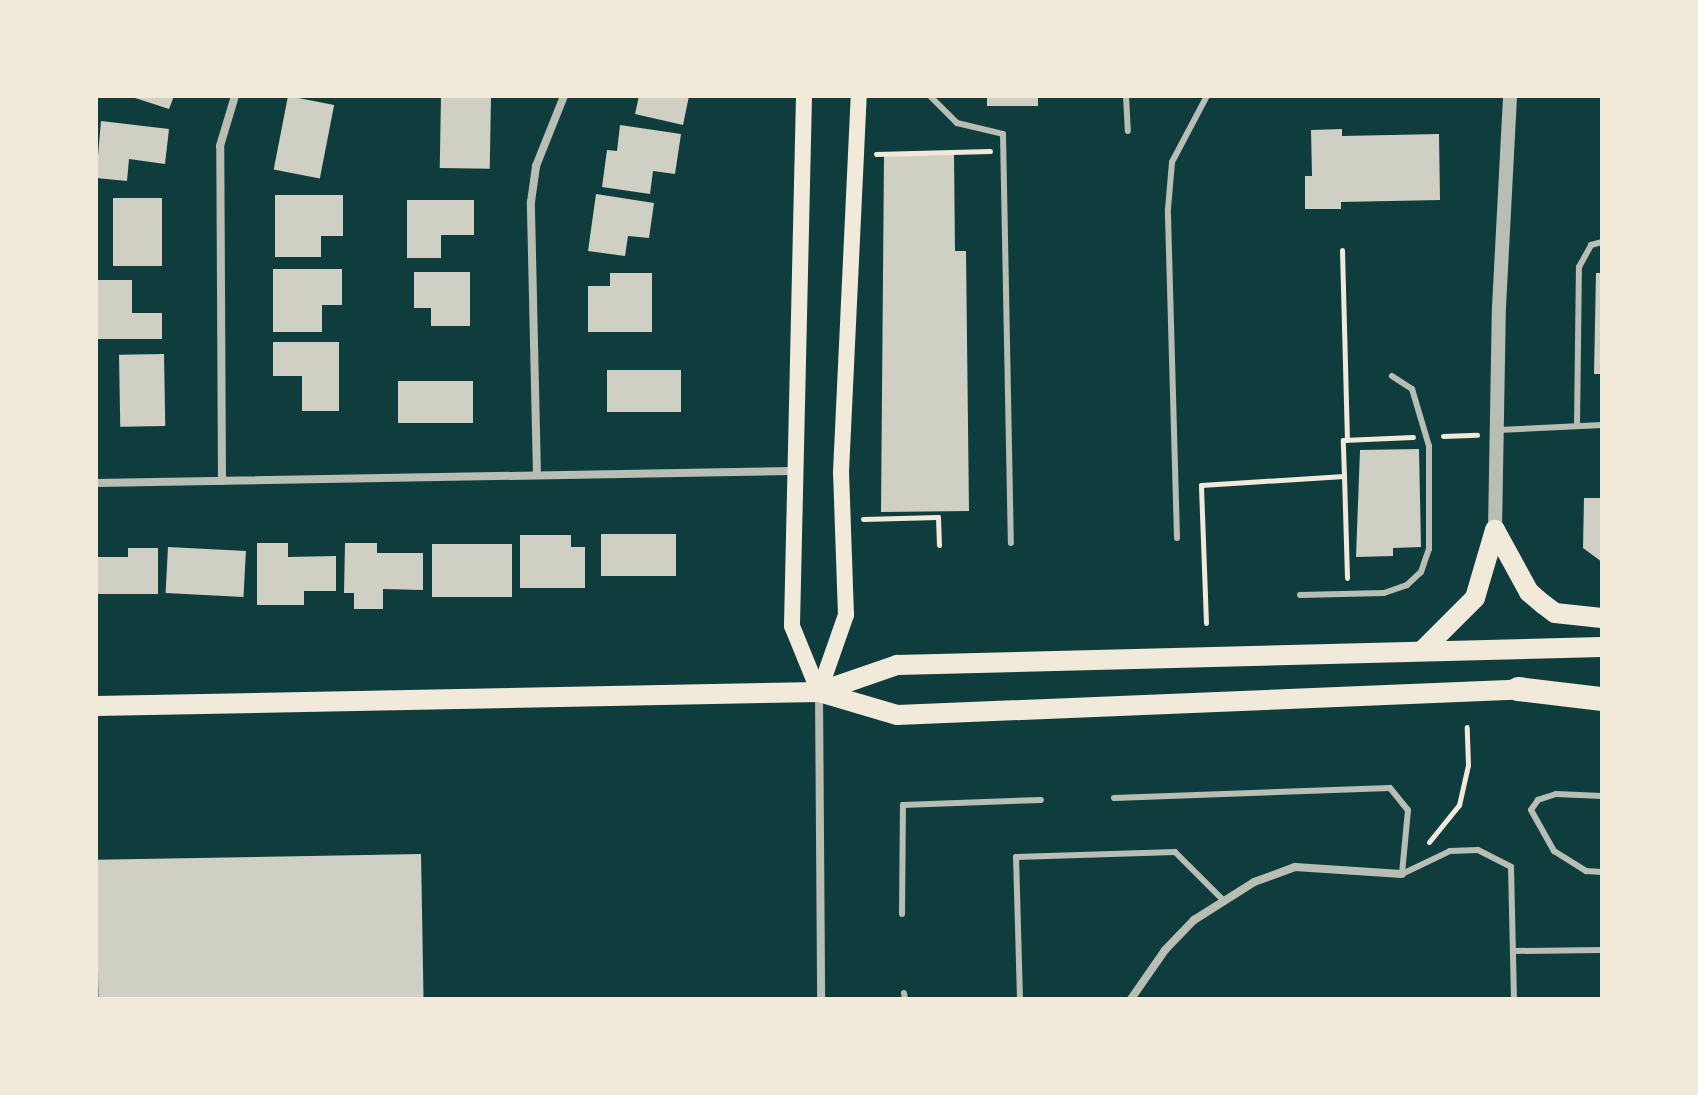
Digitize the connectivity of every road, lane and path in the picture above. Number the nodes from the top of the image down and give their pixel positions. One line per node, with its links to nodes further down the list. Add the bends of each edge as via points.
1 (235, 96): 23 (street, via 220,146)
2 (564, 96): 21 (street, via 536,166 531,202)
3 (804, 96): 20 (main road)
4 (859, 96): 11 (main road)
5 (930, 96): 10 (lane, via 957,123 1003,134)
6 (1126, 96): 9 (lane)
7 (1207, 96): 27 (lane, via 1172,162 1168,209)
8 (1510, 96): 17 (street)
9 (1128, 131)
10 (1003, 150): 11 (path); 28 (lane)
11 (855, 155): 25 (main road, via 844,344)
12 (1602, 242): 16 (lane, via 1591,245 1579,267)
13 (1342, 250): 19 (path)
14 (1392, 376): 18 (lane, via 1412,389)
15 (1602, 425): 16 (lane)
16 (1577, 426): 17 (lane)
17 (1498, 432): 18 (path); 26 (street)
18 (1427, 437): 19 (path); 30 (lane, via 1429,549 1421,572 1407,585 1384,593)
19 (1347, 440): 22 (path)
20 (792, 471): 21 (street); 38 (main road, via 792,626)
21 (537, 475): 23 (street)
22 (1344, 476): 30 (path); 33 (path, via 1201,485)
23 (222, 481): 24 (street)
24 (96, 483)
25 (842, 519): 29 (path, via 938,517); 38 (main road, via 846,615)
26 (1495, 530): 32 (main road, via 1529,592 1543,604 1555,613); 35 (main road, via 1475,598)
27 (1177, 538)
28 (1011, 543)
29 (939, 545)
30 (1348, 594): 31 (lane)
31 (1300, 595)
32 (1602, 618)
33 (1206, 623)
34 (1602, 647): 35 (main road)
35 (1422, 651): 38 (main road, via 897,665)
36 (1602, 686): 37 (main road)
37 (1518, 689): 38 (main road, via 897,715); 39 (highway)
38 (819, 692): 40 (main road); 51 (street)
39 (1602, 699)
40 (96, 706)
41 (1467, 727): 46 (path, via 1468,765 1459,805)
42 (1602, 796): 45 (lane, via 1556,794 1538,800 1531,810 1554,851 1577,867)
43 (1114, 798): 46 (lane, via 1390,788 1408,810)
44 (1041, 800): 48 (lane, via 903,805)
45 (1602, 872)
46 (1402, 874): 47 (street, via 1295,867); 50 (lane, via 1450,851 1478,850 1511,867)
47 (1222, 899): 52 (lane, via 1175,852 1016,857); 53 (street, via 1165,950)
48 (902, 914)
49 (1602, 950): 50 (lane)
50 (1514, 951): 54 (lane)
51 (821, 999)
52 (1020, 999)
53 (1131, 999)
54 (1514, 999)

